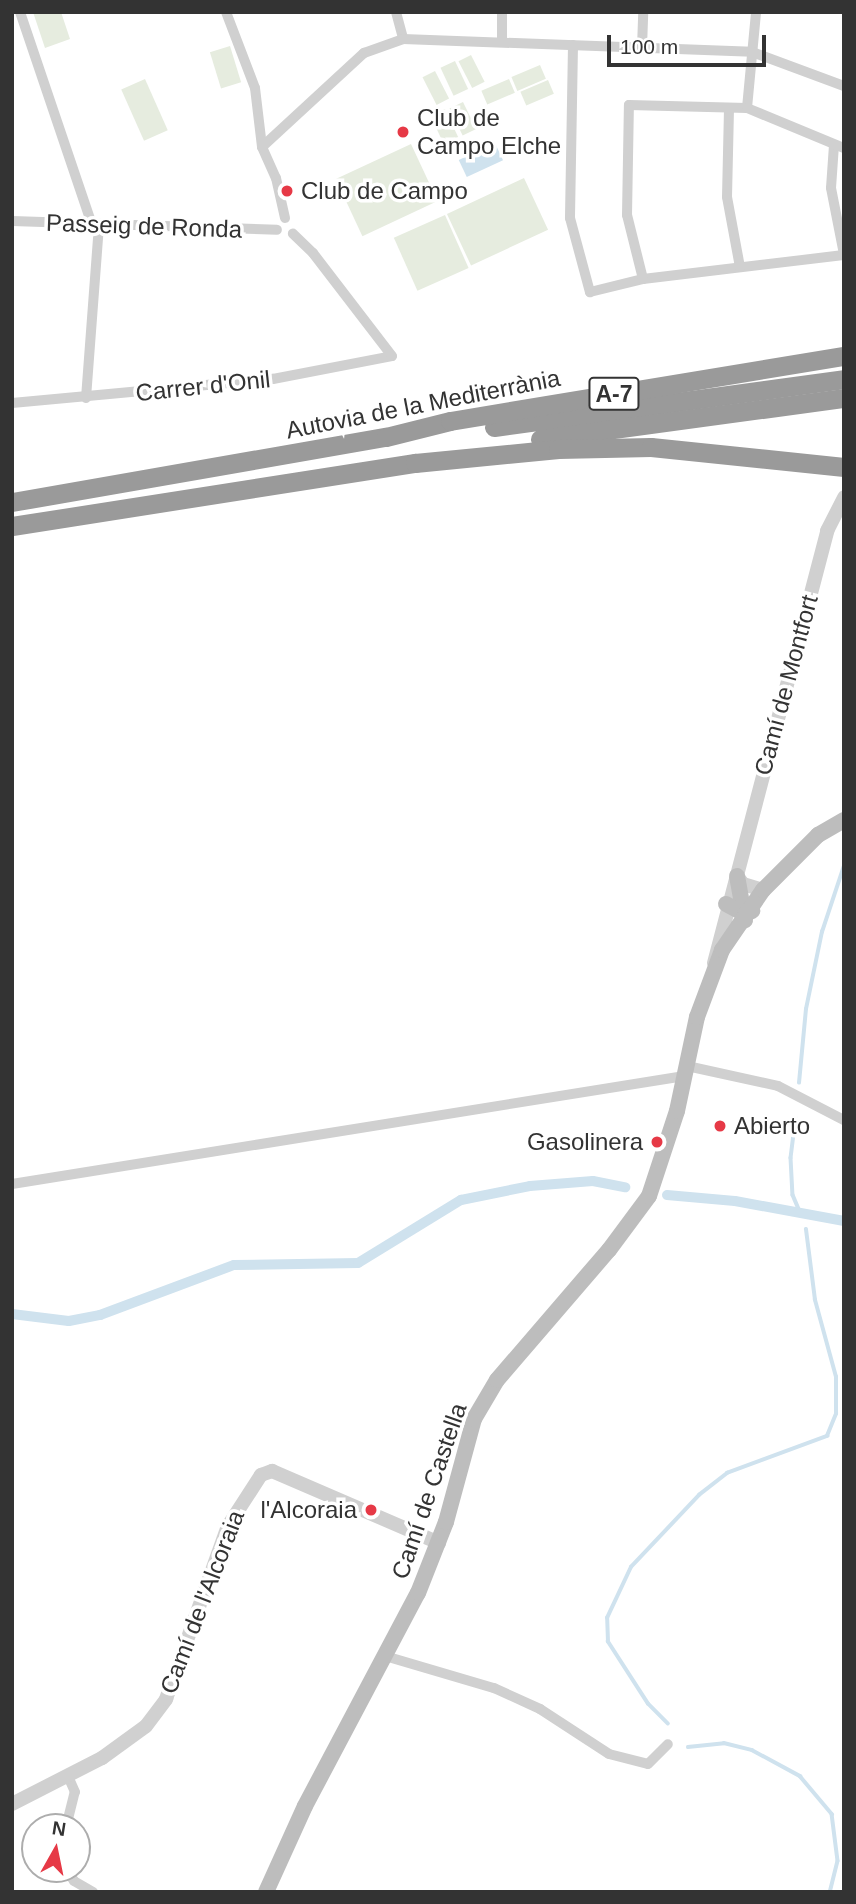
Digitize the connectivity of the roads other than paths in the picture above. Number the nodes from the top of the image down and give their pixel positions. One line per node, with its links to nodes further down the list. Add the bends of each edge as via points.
1 (20, 12): 19 (street)
2 (226, 12): 16 (street, via 255,88)
3 (396, 12): 7 (street)
4 (502, 12): 8 (street)
5 (643, 12): 10 (street)
6 (756, 12): 11 (street)
7 (403, 39): 8 (street); 16 (street, via 364,53)
8 (502, 40): 9 (street)
9 (573, 45): 10 (street); 24 (street, via 570,218 590,292)
10 (642, 48): 11 (street)
11 (752, 52): 12 (street); 13 (street)
12 (844, 86)
13 (747, 108): 14 (street); 15 (street)
14 (729, 109): 23 (street, via 727,197); 24 (street, via 629,105 627,215)
15 (839, 147): 22 (street, via 831,188)
16 (262, 148): 17 (street, via 276,178)
17 (285, 218): 20 (street); 21 (street, via 295,225)
18 (12, 221): 19 (street, Passeig de Ronda)
19 (96, 225): 20 (street, Passeig de Ronda); 27 (street)
20 (277, 230): 21 (street, Passeig de Ronda, via 284,237)
21 (293, 234): 27 (street, Carrer d'Onil, via 313,253 392,356 273,379)
22 (844, 255): 23 (street)
23 (740, 267): 24 (street)
24 (643, 279)
25 (844, 356): 30 (highway, Autovia de la Mediterrània / A-7, via 450,421)
26 (844, 379): 30 (highway, via 457,432)
27 (86, 398): 29 (street, Carrer d'Onil)
28 (844, 398): 31 (highway, via 540,439)
29 (12, 403)
30 (386, 437): 34 (highway, Autovia de la Mediterrània / A-7)
31 (415, 463): 32 (highway, Autovia de la Mediterrània / A-7, via 558,449 641,447); 35 (highway, Autovia de la Mediterrània / A-7)
32 (844, 467)
33 (844, 497): 38 (street, Camí de Montfort, via 827,531)
34 (12, 502)
35 (12, 526)
36 (837, 825): 37 (main road, Camí de Castella); 39 (main road, Camí de Castella, via 804,847)
37 (789, 873): 41 (main road); 42 (main road, Camí de Castella)
38 (737, 876): 39 (street, via 743,884); 40 (street, Camí de Montfort); 41 (main road)
39 (763, 890): 41 (main road, Camí de Castella)
40 (726, 904): 41 (main road); 42 (street, Camí de Montfort)
41 (745, 914): 42 (main road, Camí de Castella)
42 (717, 974): 43 (main road, Camí de Castella)
43 (685, 1071): 44 (street, via 778,1086); 45 (street); 46 (main road, Camí de Castella, via 649,1196 609,1251 497,1380 474,1419)
44 (844, 1120)
45 (12, 1184)
46 (439, 1543): 47 (main road, Camí de Castella); 49 (street, Camí de l'Alcoraia, via 272,1471 261,1475 228,1526 166,1699 146,1726)
47 (384, 1656): 48 (street, via 494,1688 540,1709 609,1754 648,1763); 54 (main road, Camí de Castella)
48 (668, 1744)
49 (68, 1776): 50 (street, Camí de l'Alcoraia); 51 (street, via 75,1792)
50 (12, 1804)
51 (70, 1813)
52 (77, 1883): 53 (street)
53 (93, 1892)
54 (266, 1892)

